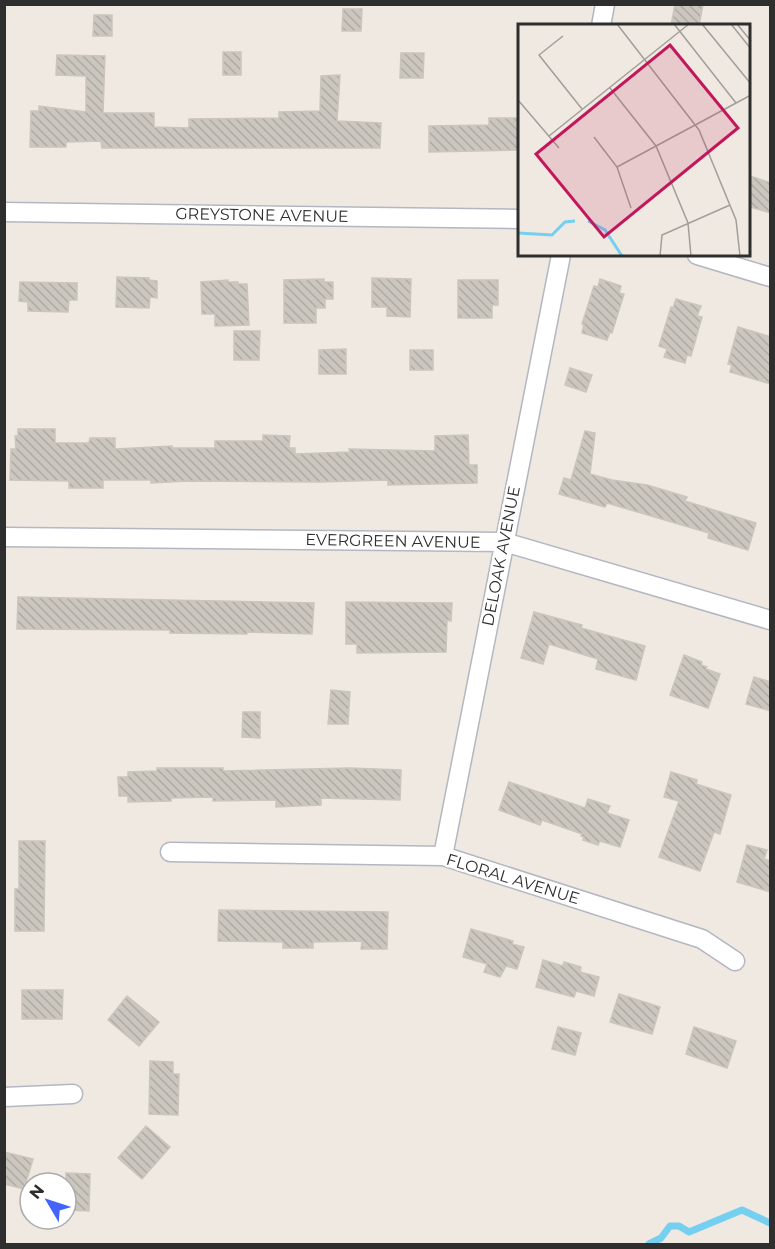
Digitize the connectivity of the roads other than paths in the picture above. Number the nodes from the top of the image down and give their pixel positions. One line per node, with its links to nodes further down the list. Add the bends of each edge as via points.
1 (605, 4): 2 (street)
2 (601, 24)
3 (4, 212): 4 (street, GREYSTONE AVENUE)
4 (518, 219)
5 (561, 256): 9 (street, DELOAK AVENUE)
6 (699, 256): 7 (street)
7 (771, 277)
8 (4, 537): 9 (street, EVERGREEN AVENUE)
9 (504, 542): 10 (street, EVERGREEN AVENUE); 12 (street, DELOAK AVENUE)
10 (771, 620)
11 (170, 852): 12 (street, FLORAL AVENUE)
12 (442, 856): 13 (street, FLORAL AVENUE, via 702,939)
13 (735, 961)
14 (73, 1094): 15 (street)
15 (4, 1097)

